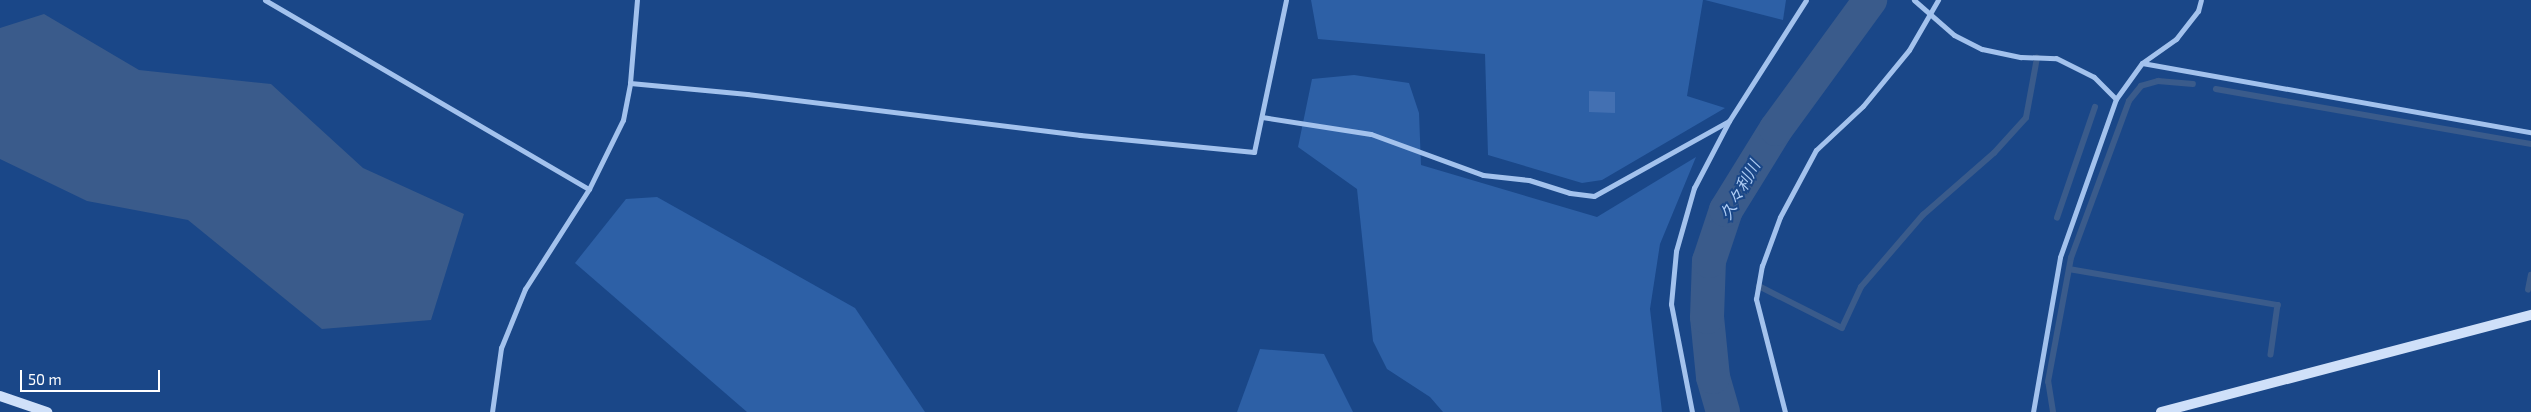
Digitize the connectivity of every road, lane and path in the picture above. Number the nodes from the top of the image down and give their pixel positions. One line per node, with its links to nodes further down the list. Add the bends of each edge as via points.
1 (265, 0): 15 (street)
2 (637, 0): 10 (street)
3 (1286, 0): 12 (street)
4 (1806, 0): 13 (street)
5 (1914, 0): 8 (street)
6 (1938, 0): 8 (street)
7 (2201, 0): 9 (street, via 2198,12 2176,39)
8 (1930, 12): 11 (street, via 1954,35 1982,50 2021,57 2056,58 2094,77); 21 (street, via 1909,50 1863,106 1816,150 1777,225 1762,266 1756,299)
9 (2142, 63): 11 (street); 14 (street)
10 (630, 83): 12 (street, via 1254,152); 15 (street, via 623,120)
11 (2116, 98): 22 (street, via 2060,257)
12 (1262, 117): 13 (street, via 1371,134 1483,175 1529,180 1570,193 1594,196)
13 (1729, 120): 20 (street, via 1694,188 1676,252 1671,304)
14 (2531, 132)
15 (589, 190): 19 (street, via 525,290 502,348)
16 (2531, 315): 23 (street)
17 (0, 396): 18 (street)
18 (47, 412)
19 (492, 412)
20 (1692, 412)
21 (1785, 412)
22 (2032, 412)
23 (2161, 412)

